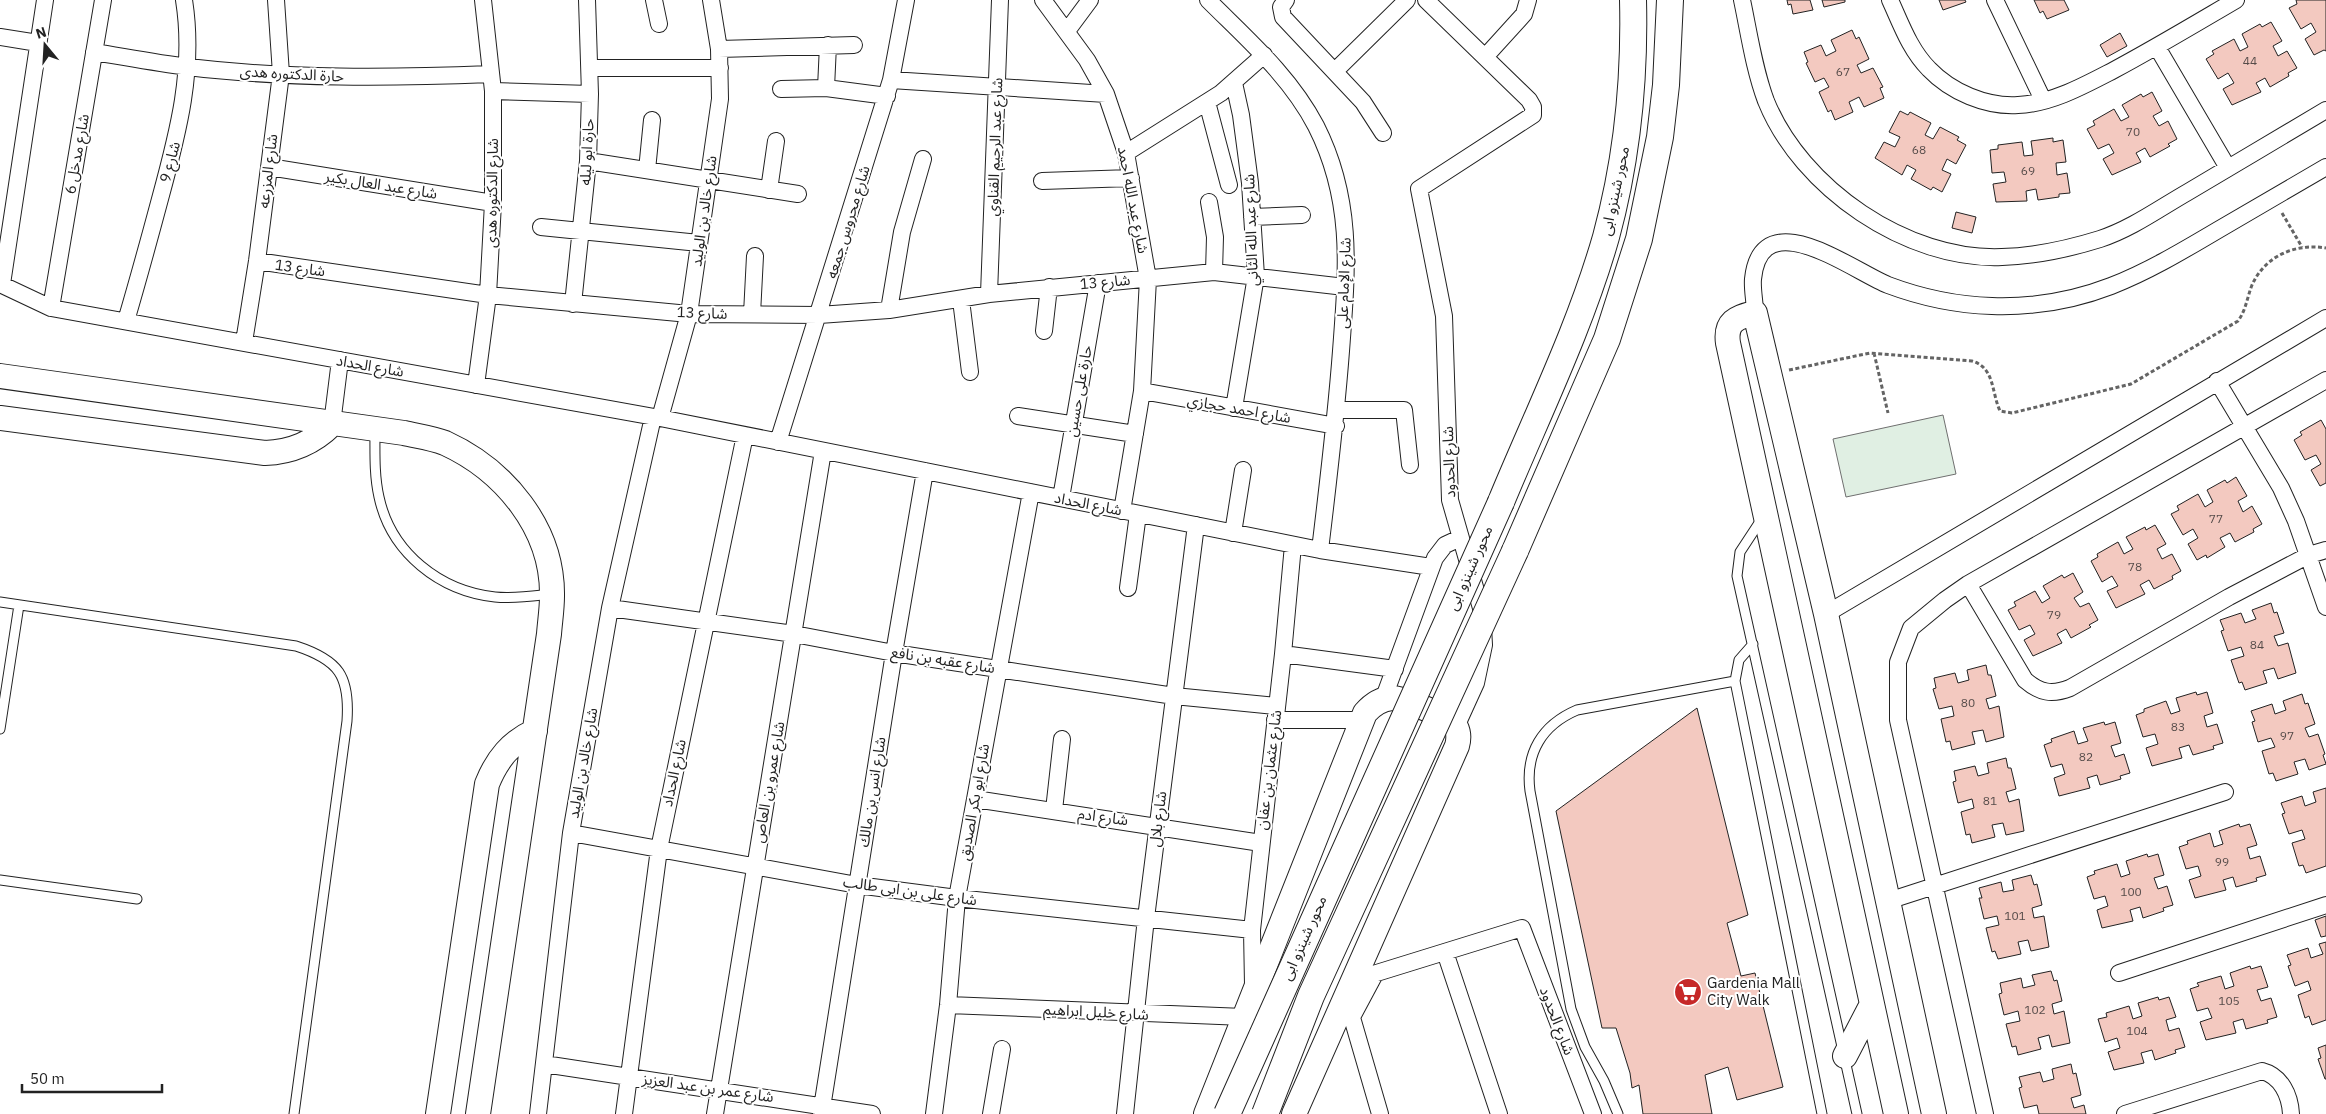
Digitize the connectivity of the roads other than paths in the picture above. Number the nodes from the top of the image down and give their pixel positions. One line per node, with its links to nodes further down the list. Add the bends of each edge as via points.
1 (45, 0): 27 (street)
2 (103, 0): 32 (street, شارع مدخل 6)
3 (184, 0): 35 (street, شارع 9)
4 (276, 0): 39 (street, شارع المزرعه)
5 (483, 0): 40 (street, شارع الدكتوره هدى)
6 (587, 0): 36 (street, حارة ابو ليله)
7 (654, 0): 24 (street)
8 (711, 0): 31 (street, شارع خالد بن الوليد)
9 (906, 0): 44 (street, شارع محروس جمعه)
10 (1000, 0): 42 (street, شارع عبد الرحيم القناوي)
11 (1043, 0): 25 (street, شارع عبد الله احمد)
12 (1090, 0): 25 (street)
13 (1208, 0): 33 (street, شارع الإمام على)
14 (1407, 0): 38 (street)
15 (1426, 0): 34 (street)
16 (1528, 0): 34 (street, via 1524,14)
17 (1633, 0): 199 (main road, محور شينزو ابى, bridge, via 1630,108 1620,173 1606,237 1586,300 1501,502)
18 (1670, 0): 200 (main road, محور شينزو ابى, bridge, via 1660,137 1639,239 1607,339 1311,996)
19 (1742, 0): 60 (street, via 1766,101 1790,145 1821,182 1862,214 1906,237 1952,252 2001,257 2053,252 2101,238)
20 (1890, 0): 49 (street, via 1913,50 1929,70 1948,85 1970,97 1994,104 2019,106)
21 (1995, 0): 49 (street)
22 (2236, 0): 30 (street)
23 (1285, 1): 38 (street, via 1280,12 1283,17)
24 (659, 24)
25 (1067, 31): 48 (street, شارع عبد الله احمد)
26 (0, 37): 27 (street)
27 (38, 44): 81 (street)
28 (854, 45): 29 (street)
29 (828, 46): 31 (street); 43 (street)
30 (2157, 47): 49 (street, via 2079,88); 60 (street)
31 (718, 49): 37 (street, شارع خالد بن الوليد)
32 (94, 52): 35 (street, حارة الدكتوره هدى); 88 (street, شارع مدخل 6)
33 (1264, 55): 41 (street); 83 (street, شارع الإمام على, via 1294,90 1316,126 1332,164 1346,237)
34 (1485, 58): 128 (street, شارع الحدود, via 1529,100 1533,114 1419,189 1444,316 1448,488)
35 (188, 67): 39 (street, حارة الدكتوره هدى); 95 (street, شارع 9, via 179,130)
36 (590, 68): 37 (street); 47 (street, حارة ابو ليله)
37 (720, 68): 63 (street, شارع خالد بن الوليد, via 720,100)
38 (1335, 71): 53 (street, via 1364,102)
39 (281, 74): 40 (street, حارة الدكتوره هدى, via 401,77); 58 (street, شارع المزرعه)
40 (491, 74): 46 (street, شارع الدكتوره هدى)
41 (1234, 83): 50 (street); 71 (street, شارع عبد الله الثاني, via 1246,149)
42 (997, 87): 44 (street); 48 (street); 84 (street, شارع عبد الرحيم القناوي)
43 (826, 88): 44 (street); 45 (street)
44 (889, 88): 93 (street, شارع محروس جمعه)
45 (781, 89)
46 (493, 91): 47 (street); 69 (street, شارع الدكتوره هدى)
47 (590, 94): 57 (street, حارة ابو ليله)
48 (1106, 94): 55 (street, شارع عبد الله احمد)
49 (2043, 100)
50 (1207, 102): 55 (street); 65 (street)
51 (2326, 110): 60 (street)
52 (652, 120): 61 (street)
53 (1383, 133)
54 (776, 140): 66 (street)
55 (1126, 153): 62 (street, شارع عبد الله احمد)
56 (923, 159): 89 (street, via 902,232)
57 (588, 161): 61 (street); 73 (street, حارة ابو ليله)
58 (269, 167): 69 (street, شارع عبد العال بكير); 76 (street, شارع المزرعه)
59 (2326, 167): 90 (street, via 2139,276 2092,294 2042,304 1991,306 1941,300 1888,285 1810,245 1790,241 1769,246 1757,260 1753,279)
60 (2228, 168)
61 (648, 170): 63 (street)
62 (1131, 178): 64 (street); 79 (street, شارع عبد الله احمد)
63 (709, 180): 66 (street); 74 (street, شارع خالد بن الوليد)
64 (1042, 181)
65 (1229, 185)
66 (768, 190): 67 (street)
67 (798, 194)
68 (1209, 202): 77 (street, via 1215,237)
69 (493, 203): 85 (street, شارع الدكتوره هدى)
70 (1302, 215): 71 (street)
71 (1252, 217): 78 (street, شارع عبد الله الثاني)
72 (541, 227): 73 (street)
73 (582, 231): 74 (street); 87 (street, حارة ابو ليله)
74 (699, 244): 91 (street, شارع خالد بن الوليد)
75 (755, 256): 92 (street)
76 (257, 262): 85 (street, شارع 13); 97 (street, شارع المزرعه)
77 (1214, 272): 78 (street, شارع 13); 79 (street, شارع 13)
78 (1256, 276): 83 (street, شارع 13); 105 (street, شارع عبد الله الثاني)
79 (1148, 279): 80 (street, شارع 13); 104 (street, شارع عبد الله احمد)
80 (1098, 283): 82 (street, شارع 13); 111 (street, حارة على حسين)
81 (1, 284): 88 (street, شارع الحداد)
82 (1049, 287): 84 (street, شارع 13); 96 (street)
83 (1345, 287): 109 (street, شارع الإمام على)
84 (989, 294): 86 (street, شارع 13)
85 (488, 296): 87 (street, شارع 13); 103 (street, شارع الدكتوره هدى)
86 (961, 300): 89 (street, شارع 13); 99 (street)
87 (573, 304): 91 (street, شارع 13)
88 (51, 308): 95 (street, شارع الحداد)
89 (889, 310): 93 (street, شارع 13)
90 (1755, 313): 125 (street, via 1735,318 1730,323 1727,336); 141 (street)
91 (689, 314): 92 (street, شارع 13); 108 (street, شارع خالد بن الوليد)
92 (752, 314): 93 (street, شارع 13)
93 (819, 315): 116 (street, شارع محروس جمعه)
94 (2326, 318): 102 (street)
95 (126, 321): 97 (street, شارع الحداد)
96 (1044, 331)
97 (244, 342): 98 (street, شارع الحداد)
98 (340, 360): 103 (street, شارع الحداد); 110 (street)
99 (970, 372)
100 (0, 376): 110 (street)
101 (2326, 380): 112 (street)
102 (2217, 382): 112 (street); 141 (street)
103 (476, 385): 108 (street, شارع الحداد)
104 (1142, 391): 105 (street, شارع احمد حجازي); 114 (street, شارع عبد الله احمد)
105 (1234, 408): 109 (street, شارع احمد حجازي)
106 (1018, 416): 111 (street)
107 (0, 418): 110 (street, via 265,454 302,446)
108 (657, 418): 115 (street, شارع الحداد); 140 (street, شارع خالد بن الوليد)
109 (1336, 418): 118 (street, شارع احمد حجازي, via 1404,410); 130 (street, شارع الإمام على)
110 (332, 424): 113 (street)
111 (1073, 425): 114 (street); 122 (street, حارة على حسين)
112 (2245, 426): 132 (street, via 2281,488); 134 (street)
113 (375, 429): 136 (street, via 443,442 478,461 508,487 531,519 546,555); 136 (lane, via 379,499 392,531 412,559 443,582 478,595 516,597)
114 (1135, 434): 123 (street, شارع عبد الله احمد)
115 (745, 435): 116 (street, شارع الحداد); 142 (street, شارع الحداد)
116 (778, 442): 117 (street, شارع الحداد)
117 (823, 451): 120 (street, شارع الحداد); 143 (street, شارع عمرو بن العاص)
118 (1410, 465)
119 (1243, 470): 127 (street)
120 (925, 471): 121 (street, شارع الحداد); 145 (street, شارع انس بن مالك)
121 (1031, 492): 122 (street, شارع الحداد); 148 (street, شارع ابو بكر الصديق)
122 (1061, 498): 123 (street, شارع الحداد)
123 (1122, 511): 124 (street, شارع الحداد)
124 (1138, 514): 126 (street, شارع الحداد); 135 (street)
125 (1765, 515): 144 (lane, via 1745,542 1737,564 1739,587); 178 (street)
126 (1196, 525): 127 (street, شارع الحداد); 150 (street, شارع بلال)
127 (1233, 533): 129 (street, شارع الحداد)
128 (1460, 538): 133 (street, via 1439,551); 154 (street, شارع الحدود, via 1480,608 1484,646 1476,683)
129 (1293, 545): 130 (street, شارع الحداد); 146 (street, شارع عثمان بن عفان)
130 (1320, 550): 133 (street, شارع الحداد)
131 (2326, 550): 132 (street)
132 (2309, 555): 134 (street, via 2058,692 2034,688 2025,680); 139 (street)
133 (1431, 567): 147 (street)
134 (1968, 584): 168 (street, via 1911,628 1898,662 1898,720)
135 (1128, 588)
136 (552, 594): 156 (street, via 550,634)
137 (0, 602): 138 (lane)
138 (19, 605): 155 (lane); 188 (lane, via 296,646 321,654 339,672 349,696 347,721)
139 (2326, 607)
140 (610, 608): 142 (street, شارع عقبه بن نافع); 162 (street, شارع خالد بن الوليد)
141 (1826, 614): 171 (street)
142 (706, 621): 143 (street, شارع عقبه بن نافع); 164 (street, شارع الحداد)
143 (794, 634): 145 (street, شارع عقبه بن نافع); 165 (street, شارع عمرو بن العاص)
144 (1753, 644): 149 (lane, via 1739,660); 183 (lane)
145 (894, 653): 148 (street, شارع عقبه بن نافع); 167 (street, شارع انس بن مالك)
146 (1283, 654): 147 (street); 152 (street, شارع عثمان بن عفان)
147 (1395, 668): 151 (street)
148 (999, 669): 150 (street, شارع عقبه بن نافع); 159 (street, شارع ابو بكر الصديق)
149 (1735, 681): 205 (lane, via 1577,710 1563,716 1542,735 1530,762 1530,791 1571,1009 1585,1047); 206 (lane)
150 (1174, 696): 152 (street, شارع عقبه بن نافع); 161 (street, شارع بلال)
151 (1383, 700): 153 (street, via 1370,707); 154 (street, via 1400,699 1447,719)
152 (1275, 713): 153 (street, شارع عقبه بن نافع); 163 (street, شارع عثمان بن عفان)
153 (1362, 720): 180 (street)
154 (1456, 727): 177 (street, via 1457,746)
155 (0, 729)
156 (535, 731): 189 (street, via 505,752 488,784); 190 (street)
157 (1062, 739): 160 (street)
158 (2225, 792): 168 (street)
159 (975, 799): 160 (street, شارع ادم); 169 (street, شارع ابو بكر الصديق)
160 (1054, 810): 161 (street, شارع ادم)
161 (1157, 826): 163 (street, شارع ادم); 173 (street, شارع بلال)
162 (571, 833): 164 (street, شارع على بن ابى طالب); 184 (street, شارع خالد بن الوليد)
163 (1261, 843): 174 (street, شارع عثمان بن عفان)
164 (659, 849): 165 (street, شارع على بن ابى طالب); 185 (street, شارع الحداد)
165 (755, 866): 167 (street, شارع على بن ابى طالب); 186 (street, شارع عمرو بن العاص)
166 (0, 880): 170 (lane)
167 (857, 885): 169 (street, شارع على بن ابى طالب); 187 (street, شارع انس بن مالك)
168 (1934, 886): 171 (street); 210 (street)
169 (957, 898): 173 (street, شارع على بن ابى طالب); 179 (street, شارع ابو بكر الصديق)
170 (137, 899)
171 (1888, 901): 209 (street)
172 (2326, 905): 176 (street)
173 (1146, 918): 174 (street, شارع على بن ابى طالب); 181 (street, شارع بلال)
174 (1252, 930): 180 (street, شارع عثمان بن عفان)
175 (1445, 952): 177 (street); 203 (street); 204 (street, شارع الحدود, via 1522,928)
176 (2119, 973)
177 (1357, 992): 201 (street); 202 (street)
178 (1872, 1004): 183 (street); 208 (street)
179 (948, 1005): 181 (street, شارع خليل ابراهيم); 195 (street, شارع ابو بكر الصديق)
180 (1248, 1007): 181 (street, شارع خليل ابراهيم); 198 (street)
181 (1136, 1014): 197 (street, شارع بلال)
182 (1002, 1049): 196 (street)
183 (1845, 1056): 207 (lane)
184 (544, 1064): 185 (street, شارع عمر بن عبد العزيز); 191 (street, شارع خالد بن الوليد)
185 (629, 1077): 186 (street, شارع عمر بن عبد العزيز); 192 (street, شارع الحداد)
186 (719, 1090): 187 (street, شارع عمر بن عبد العزيز); 193 (street, شارع عمرو بن العاص)
187 (822, 1109): 194 (street, شارع عمر بن عبد العزيز)
188 (294, 1114)
189 (438, 1114)
190 (478, 1114)
191 (538, 1114)
192 (624, 1114)
193 (715, 1114)
194 (872, 1114)
195 (934, 1114)
196 (991, 1114)
197 (1125, 1114)
198 (1206, 1114)
199 (1226, 1114)
200 (1265, 1114)
201 (1294, 1114)
202 (1380, 1114)
203 (1499, 1114)
204 (1593, 1114)
205 (1618, 1114)
206 (1822, 1114)
207 (1857, 1114)
208 (1896, 1114)
209 (1934, 1114)
210 (1985, 1114)
211 (2125, 1114): 212 (street, via 2262,1071 2278,1078)
212 (2291, 1114)

